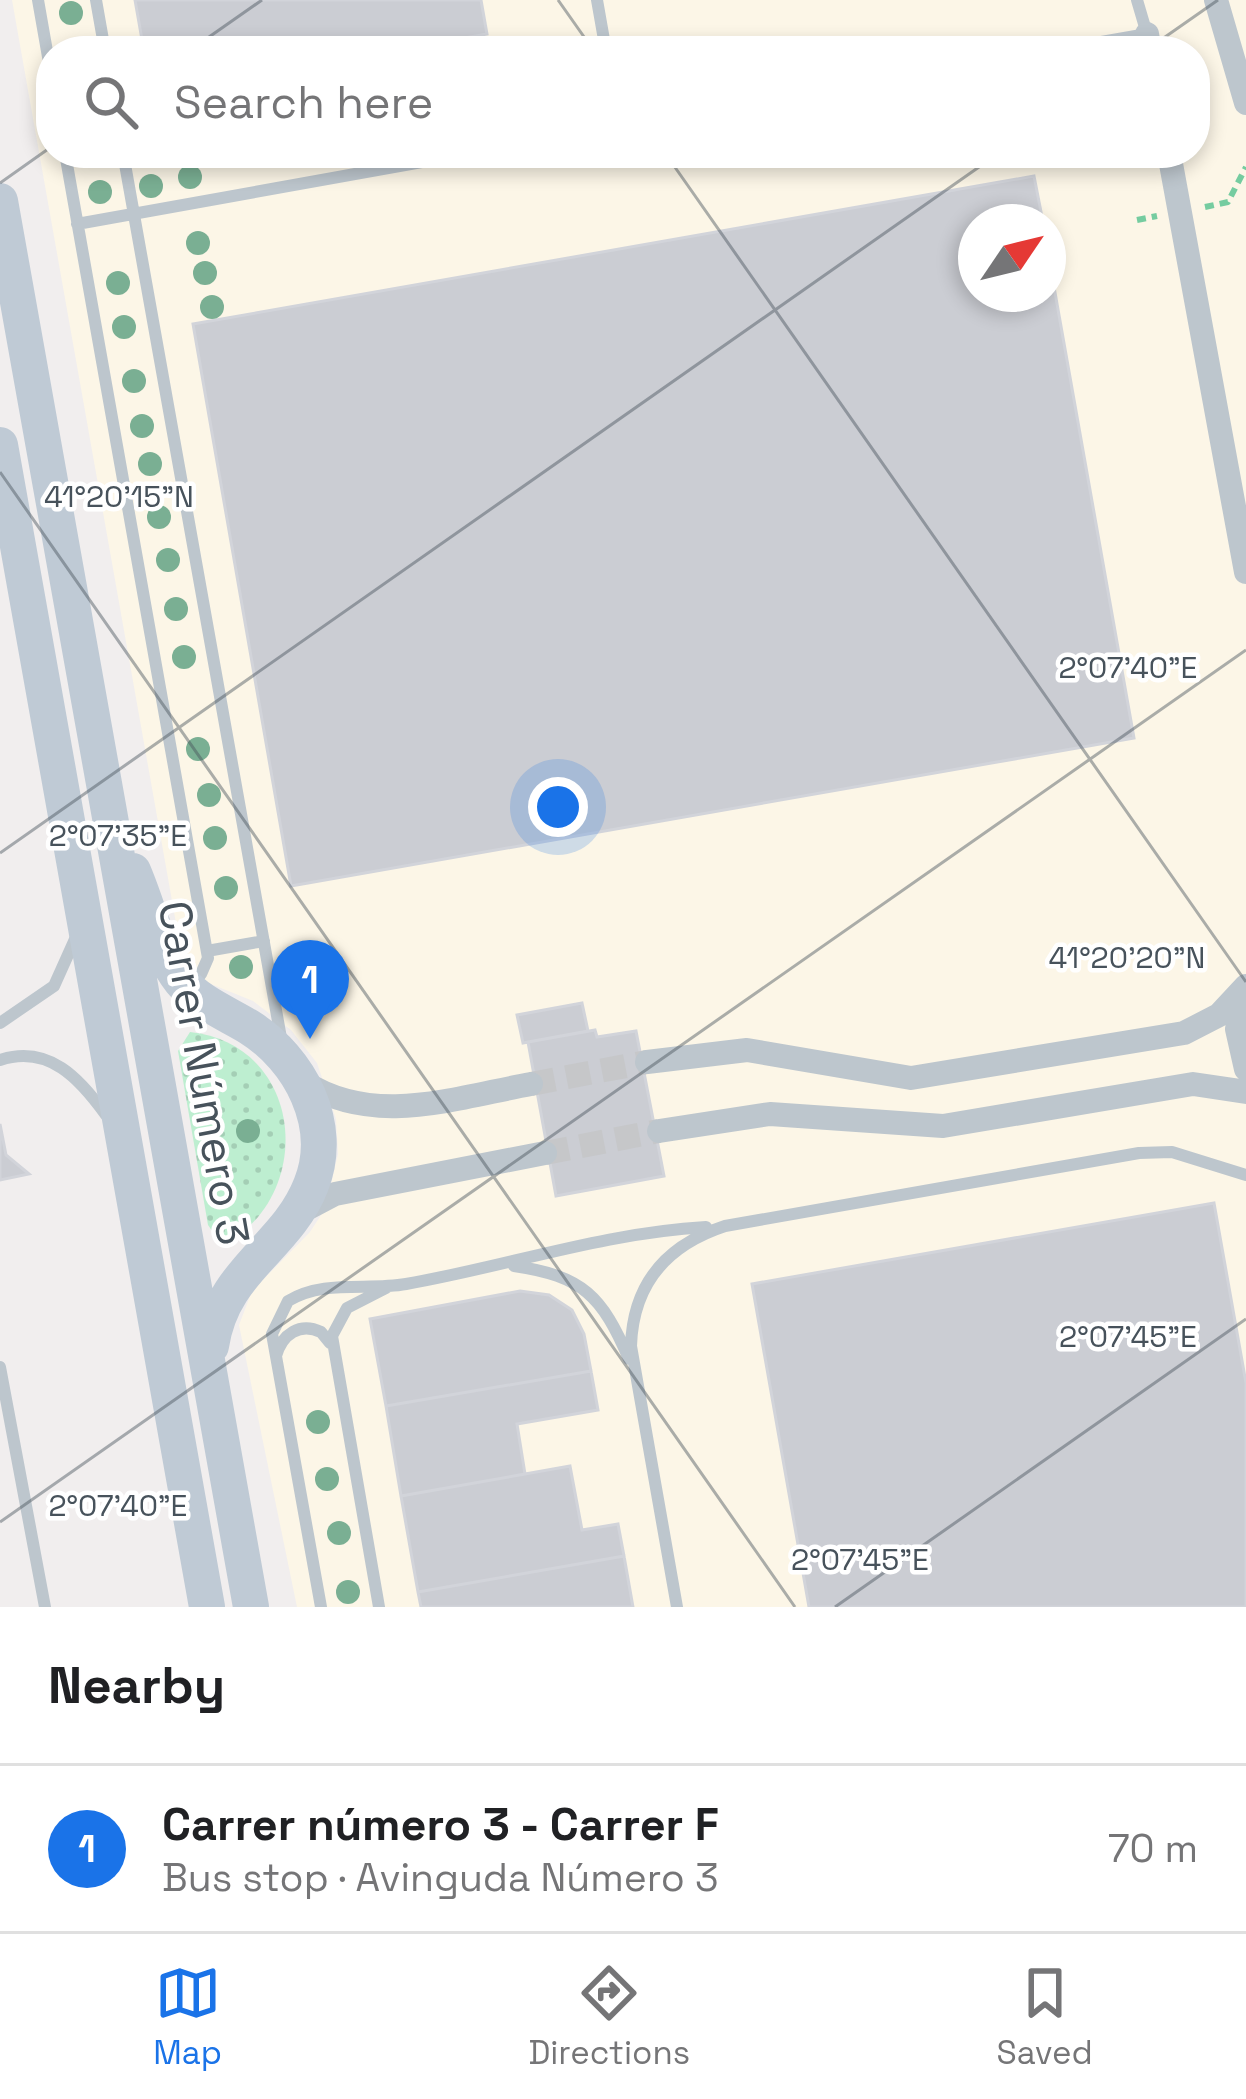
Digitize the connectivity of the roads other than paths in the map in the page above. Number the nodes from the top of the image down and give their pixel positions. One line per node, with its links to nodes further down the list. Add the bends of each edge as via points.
1 (38, 0): 6 (lane)
2 (96, 0): 7 (lane)
3 (597, 0): 8 (lane)
4 (1137, 0): 9 (lane)
5 (1216, 0): 10 (street)
6 (44, 36)
7 (102, 36)
8 (603, 36)
9 (1147, 36)
10 (1246, 103)
11 (68, 168): 17 (lane)
12 (126, 168): 16 (lane)
13 (389, 168): 16 (lane)
14 (1172, 168): 19 (street)
15 (0, 201): 20 (main road, Carrer Número 3)
16 (134, 214): 17 (lane); 22 (lane)
17 (77, 224): 23 (lane)
18 (0, 446): 21 (main road, Carrer Número 3)
19 (1246, 572)
20 (109, 819): 24 (main road); 44 (main road, Carrer Número 3)
21 (84, 920): 26 (lane, via 54,986); 34 (main road, Carrer Número 3)
22 (264, 941): 23 (lane); 30 (lane)
23 (207, 951): 24 (lane, via 197,977)
24 (174, 972): 30 (main road)
25 (1246, 990): 28 (street, via 1194,1030 939,1076 876,1074 747,1050); 29 (street, via 1238,1029)
26 (0, 1023)
27 (0, 1060): 34 (lane, via 54,1062 78,1077)
28 (647, 1062)
29 (1246, 1069)
30 (295, 1070): 31 (street, via 337,1101 372,1108); 37 (main road, via 315,1112 316,1159)
31 (531, 1084)
32 (1246, 1092): 33 (street, via 1193,1084 943,1126 770,1114)
33 (659, 1131)
34 (122, 1136): 47 (main road, Carrer Número 3)
35 (545, 1153): 37 (street, via 335,1194)
36 (1246, 1174): 38 (lane, via 1172,1152 1139,1153)
37 (295, 1216): 44 (main road, via 223,1300)
38 (725, 1226): 39 (lane, via 565,1246); 45 (lane, via 685,1242 645,1284 632,1325)
39 (510, 1266): 40 (lane); 45 (lane, via 560,1274 592,1295)
40 (387, 1287): 41 (lane, via 341,1315); 42 (lane, via 344,1286 288,1301 274,1323)
41 (333, 1350): 42 (lane, via 321,1332 303,1328 285,1337); 50 (lane)
42 (276, 1357): 49 (lane)
43 (0, 1367): 46 (lane)
44 (208, 1368): 48 (main road, Carrer Número 3)
45 (634, 1371): 51 (lane)
46 (45, 1607)
47 (207, 1607)
48 (251, 1607)
49 (321, 1607)
50 (379, 1607)
51 (676, 1607)

